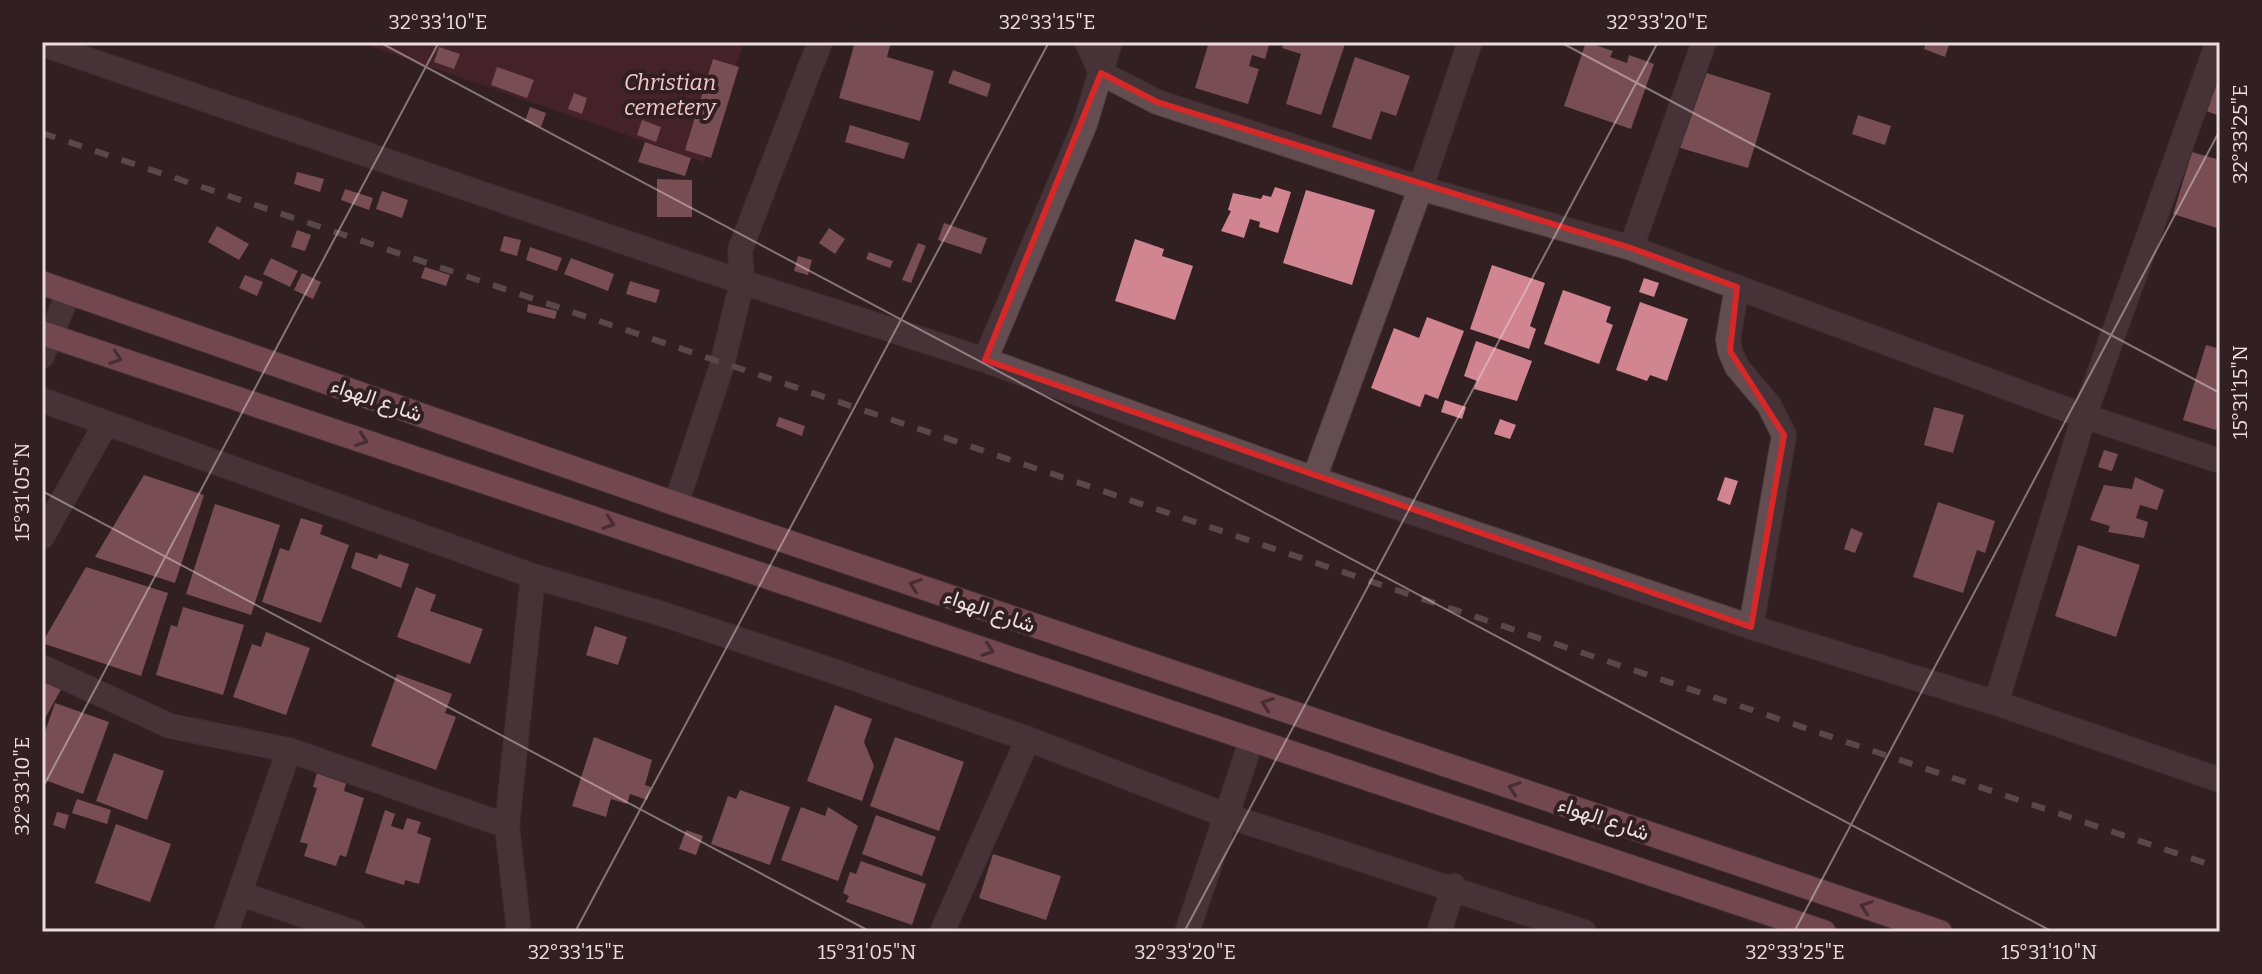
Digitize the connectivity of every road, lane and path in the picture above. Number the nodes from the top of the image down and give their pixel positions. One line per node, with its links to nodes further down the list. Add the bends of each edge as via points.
1 (820, 42): 12 (street, via 740,250)
2 (1087, 42): 9 (street)
3 (1110, 42): 9 (street)
4 (1121, 42): 9 (street)
5 (1470, 42): 10 (street)
6 (1704, 42): 11 (street)
7 (2218, 42): 19 (street)
8 (42, 44): 12 (street)
9 (1101, 73): 10 (street, via 1157,102); 17 (street, via 1085,124)
10 (1420, 188): 11 (street); 22 (street)
11 (1631, 248): 14 (street)
12 (742, 282): 17 (street); 23 (street, via 716,385)
13 (42, 283): 15 (highway, شارع الهواء)
14 (1737, 287): 19 (street); 26 (street, via 1730,351 1784,435)
15 (69, 292): 16 (street); 23 (highway, شارع الهواء)
16 (45, 342): 30 (highway, شارع الهواء, one-way to 30)
17 (985, 360): 22 (street)
18 (42, 400): 20 (street)
19 (2084, 416): 21 (street); 28 (street)
20 (105, 425): 24 (street); 25 (street)
21 (2220, 461)
22 (1314, 479): 26 (street)
23 (676, 504): 45 (highway, شارع الهواء, one-way to 23)
24 (42, 537)
25 (533, 576): 29 (street, via 666,615); 34 (street)
26 (1751, 627): 28 (street)
27 (42, 667): 31 (street, via 170,726)
28 (1996, 703): 32 (street)
29 (1028, 739): 33 (street); 40 (street)
30 (1252, 739): 33 (street); 44 (highway, شارع الهواء)
31 (289, 750): 34 (street); 36 (street)
32 (2220, 780)
33 (1225, 815): 35 (street); 41 (street)
34 (507, 826): 39 (street)
35 (1454, 886): 42 (street); 43 (street)
36 (241, 894): 37 (street); 38 (street)
37 (226, 932)
38 (353, 932)
39 (519, 932)
40 (942, 932)
41 (1187, 932)
42 (1439, 932)
43 (1584, 932)
44 (1824, 932)
45 (1940, 932)

